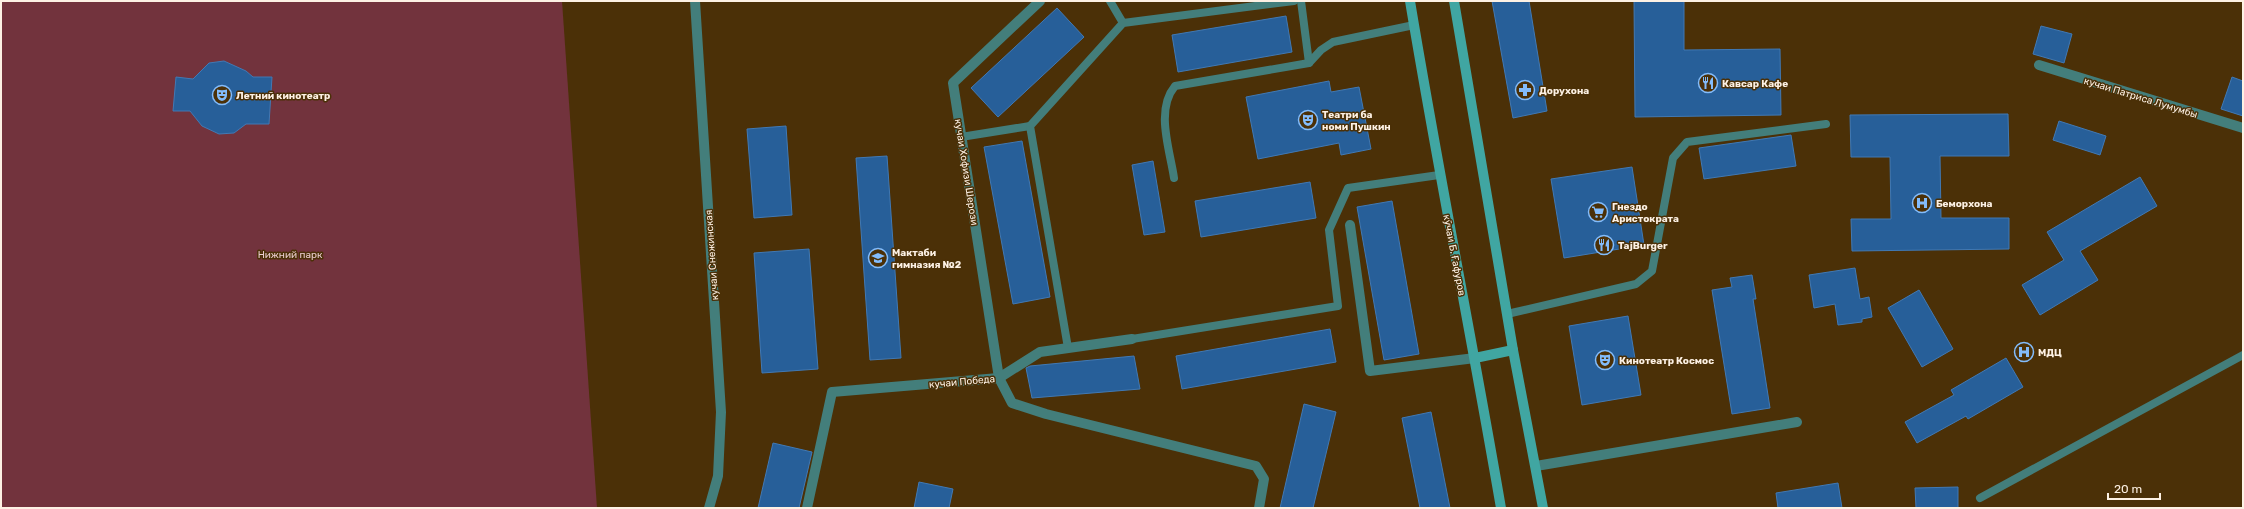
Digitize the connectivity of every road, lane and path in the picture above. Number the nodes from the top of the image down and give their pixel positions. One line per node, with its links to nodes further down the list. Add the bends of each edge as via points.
1 (695, 1): 29 (street, кучаи Снежинская, via 721,412 718,476)
2 (1040, 1): 15 (street, кучаи Хофизи Шерози, via 953,83)
3 (1110, 1): 8 (lane)
4 (1294, 1): 8 (lane)
5 (1301, 1): 10 (lane)
6 (1410, 1): 9 (main road, кӯчаи Б. Ғафуров)
7 (1454, 1): 19 (main road)
8 (1123, 23): 13 (lane)
9 (1414, 25): 10 (lane, via 1333,42); 16 (main road, кӯчаи Б. Ғафуров)
10 (1309, 63): 17 (lane, via 1175,86 1168,95 1165,117)
11 (2039, 65): 14 (street, кучаи Патриса Лумумбы)
12 (1826, 124): 19 (lane, via 1687,142 1673,158 1652,270 1636,284)
13 (1030, 126): 15 (lane); 21 (lane)
14 (2243, 128)
15 (961, 137): 25 (street, кучаи Хофизи Шерози)
16 (1439, 175): 20 (lane, via 1348,188 1329,230 1338,306); 24 (main road, кӯчаи Б. Ғафуров)
17 (1174, 178)
18 (1350, 225): 24 (street, via 1370,371)
19 (1507, 314): 22 (main road)
20 (1132, 339): 21 (street, кучаи Победа)
21 (1068, 348): 25 (street, кучаи Победа, via 1040,352)
22 (1513, 350): 24 (main road); 27 (main road)
23 (2243, 355): 28 (lane)
24 (1475, 358): 32 (main road, кӯчаи Б. Ғафуров)
25 (1000, 378): 30 (street, кучаи Победа, via 832,392); 31 (street, кучаи Хофизи Шерози, via 1012,403 1046,414 1256,466 1264,479)
26 (1797, 422): 27 (street)
27 (1536, 466): 33 (main road)
28 (1980, 498)
29 (709, 508)
30 (807, 508)
31 (1259, 508)
32 (1501, 508)
33 (1543, 508)

